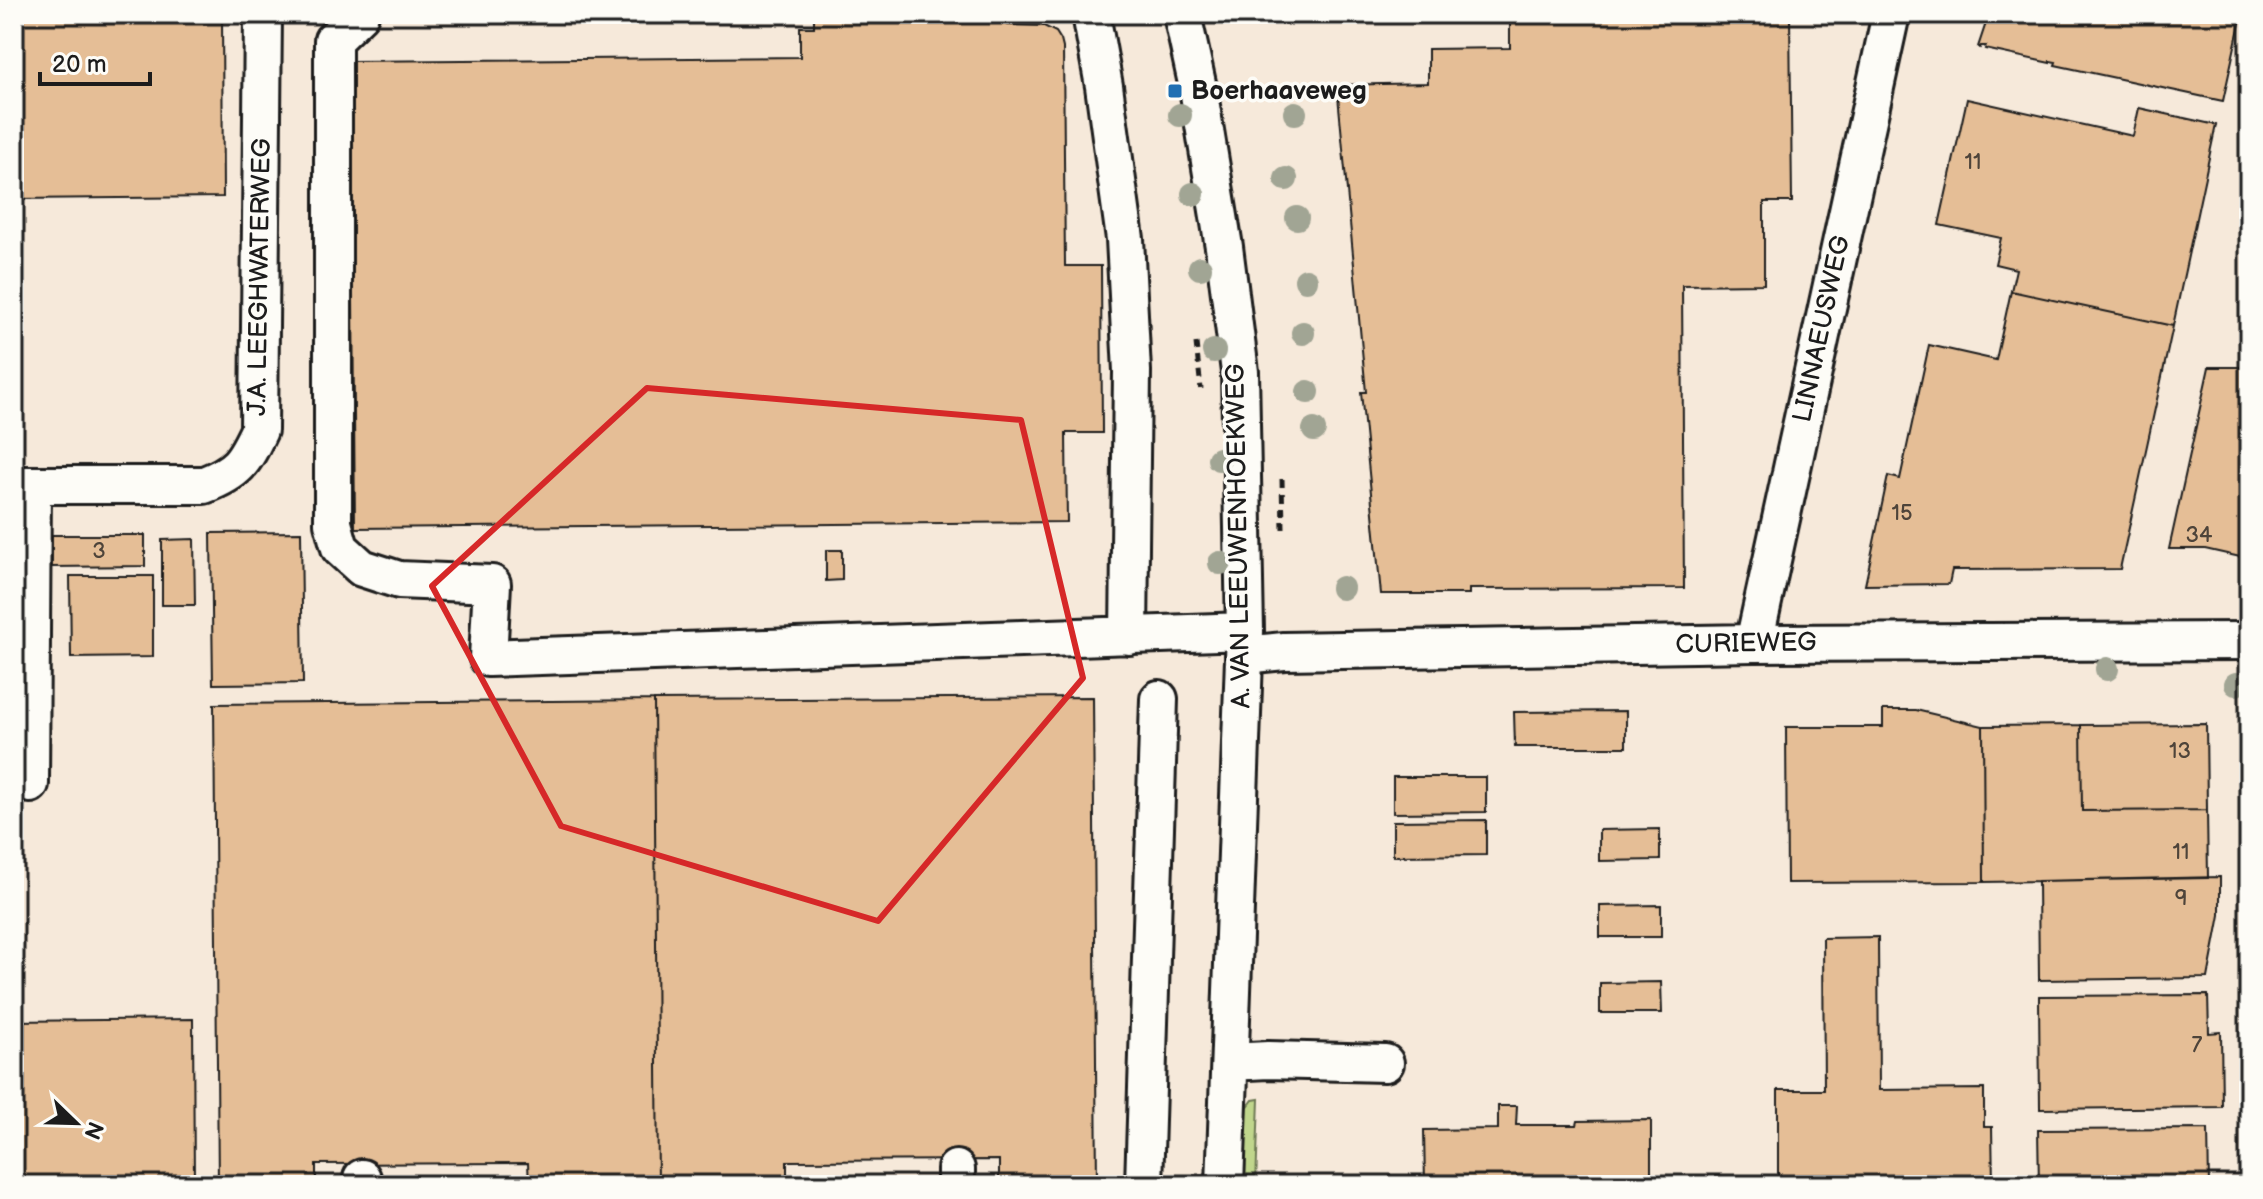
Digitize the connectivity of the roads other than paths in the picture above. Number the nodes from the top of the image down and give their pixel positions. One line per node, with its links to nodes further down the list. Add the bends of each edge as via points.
1 (263, 14): 6 (street, J.A. LEEGHWATERWEG, via 259,430 246,457 227,476 204,485)
2 (360, 14): 7 (street, CURIEWEG, via 333,40 333,523 340,548 362,568 399,580 492,584 488,658)
3 (1091, 14): 7 (street, via 1125,239 1132,371)
4 (1182, 14): 9 (street, A. VAN LEEUWENHOEKWEG, via 1224,247 1240,372)
5 (1891, 14): 10 (street, LINNAEUSWEG)
6 (23, 485): 12 (street, J.A. LEEGHWATERWEG)
7 (1129, 636): 9 (street, CURIEWEG)
8 (2249, 641): 10 (street, CURIEWEG)
9 (1244, 643): 10 (street, CURIEWEG, via 1299,650); 13 (street, A. VAN LEEUWENHOEKWEG)
10 (1754, 643)
11 (1159, 699): 15 (street)
12 (30, 784)
13 (1230, 1062): 14 (street); 16 (street, A. VAN LEEUWENHOEKWEG)
14 (1385, 1063)
15 (1144, 1185)
16 (1225, 1185)

